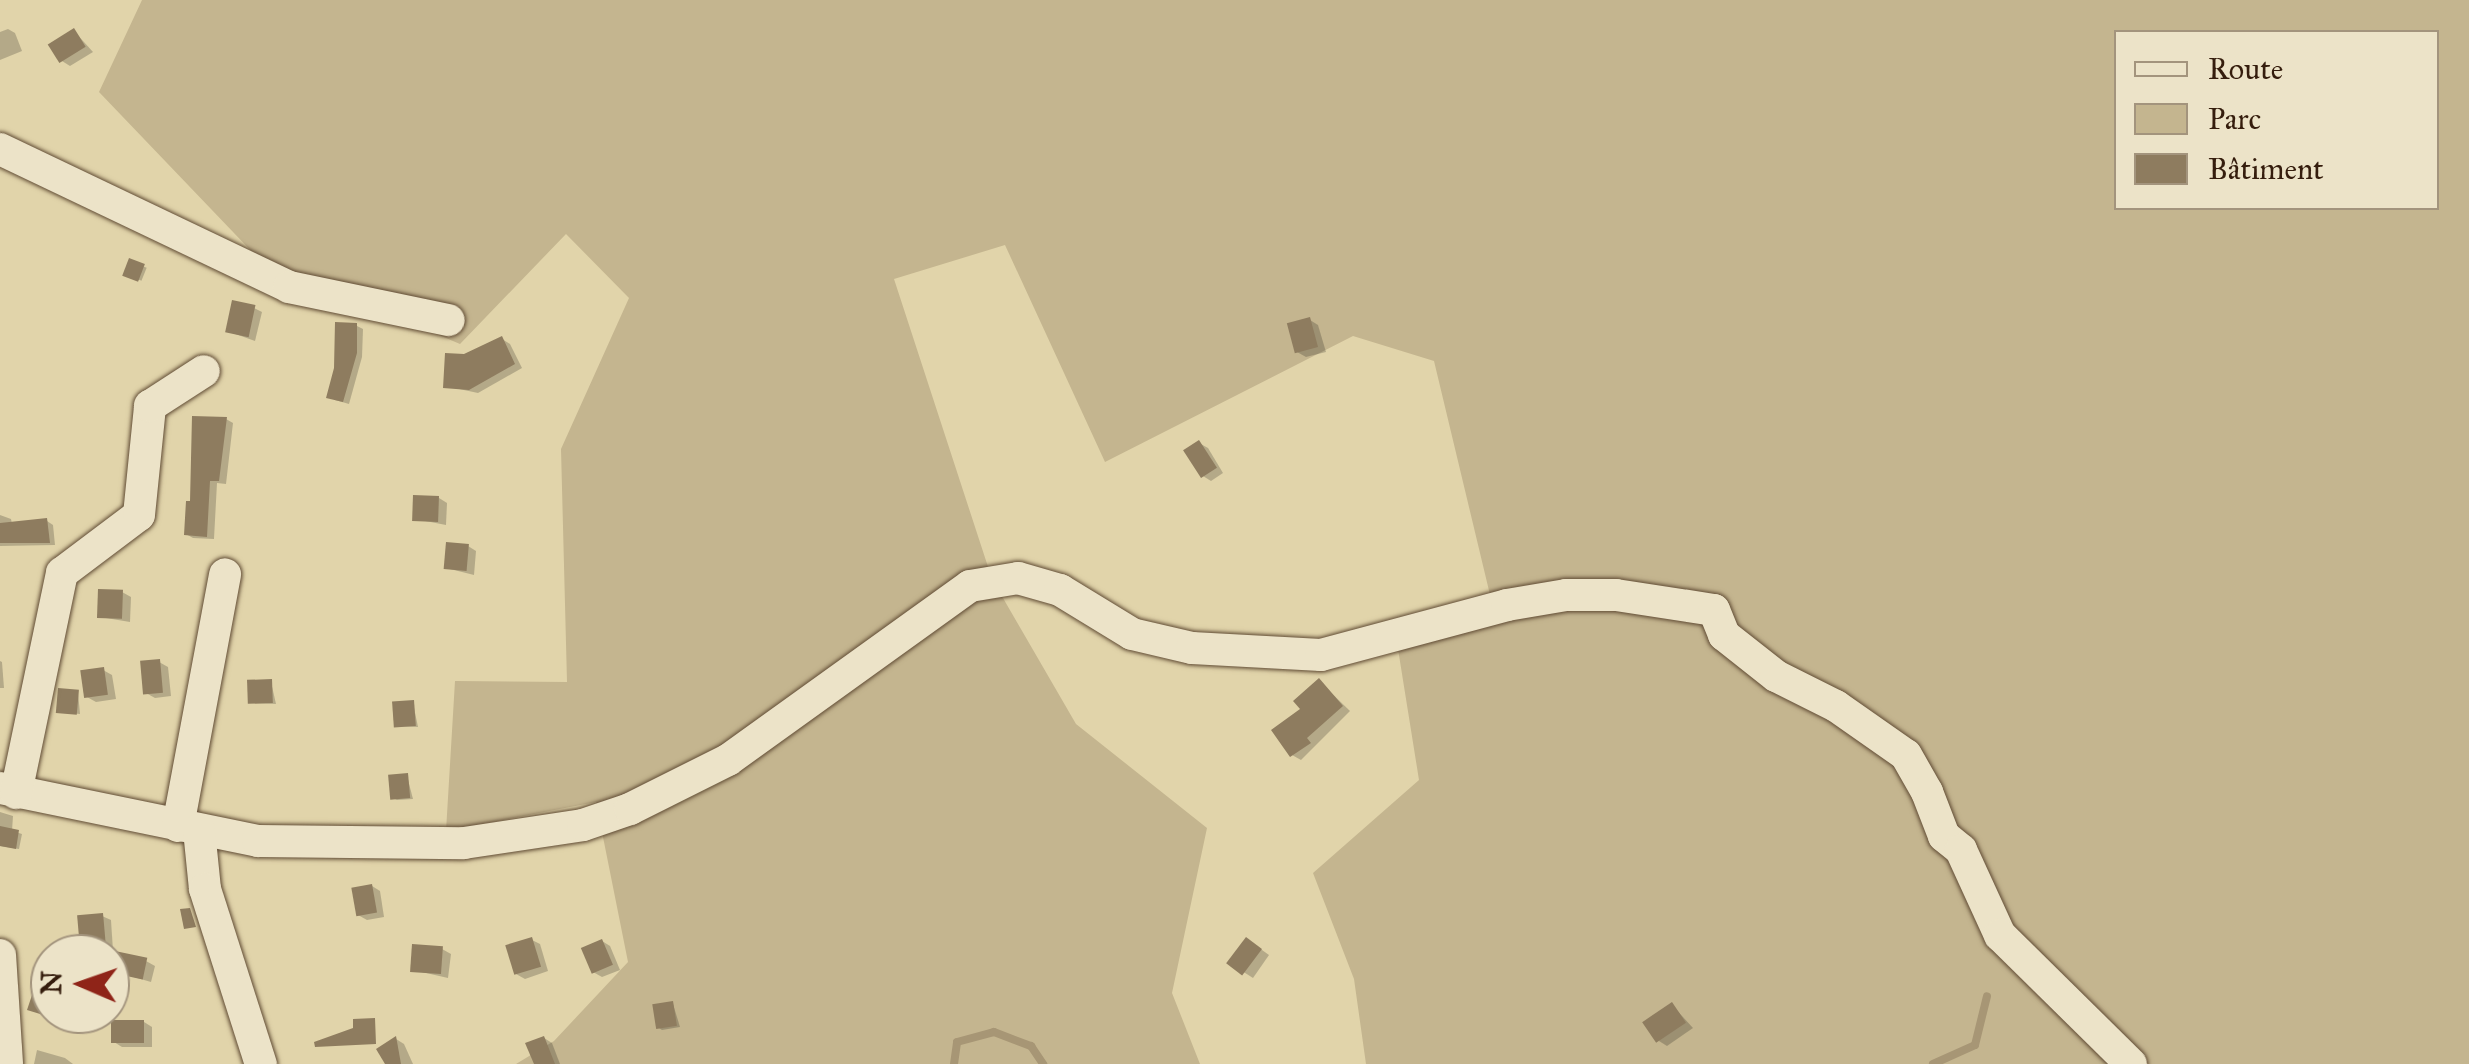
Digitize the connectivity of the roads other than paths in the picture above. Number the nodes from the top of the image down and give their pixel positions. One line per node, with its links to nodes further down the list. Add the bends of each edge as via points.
1 (0, 149): 2 (street, via 290,287)
2 (449, 320)
3 (204, 371): 5 (street, via 150,406 139,515 62,573)
4 (225, 574): 6 (street)
5 (8, 790): 6 (street)
6 (188, 828): 9 (street); 10 (street, via 258,841 464,843 583,826 728,760 970,586 1018,578 1060,590 1132,634 1192,648 1321,655 1506,606 1566,595 1616,596 1714,610 1724,635 1776,676 1836,706 1906,755 2000,935)
7 (0, 955): 8 (street)
8 (6, 1064)
9 (261, 1064)
10 (2132, 1064)

